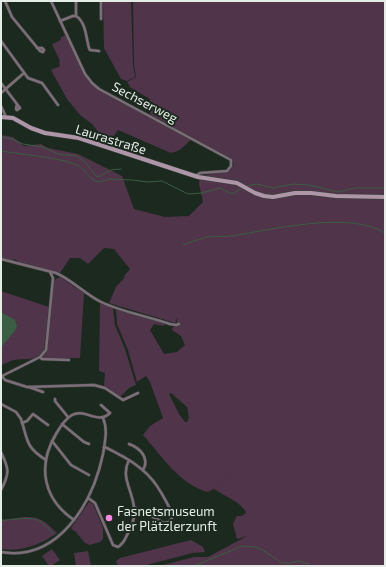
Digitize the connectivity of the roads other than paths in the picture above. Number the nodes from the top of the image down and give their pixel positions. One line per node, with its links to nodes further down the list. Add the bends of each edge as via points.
1 (5, 1): 9 (street, via 12,17)
2 (51, 1): 7 (street, Sechserweg)
3 (76, 1): 5 (street)
4 (101, 1): 6 (street)
5 (76, 16): 7 (street); 10 (street, via 83,24 90,50)
6 (101, 19)
7 (60, 21): 19 (street, Sechserweg, via 85,74 95,86 231,160 231,166 227,171 200,173)
8 (1, 41): 11 (street)
9 (37, 48)
10 (99, 51)
11 (24, 73): 13 (street); 16 (street, via 30,80 42,83)
12 (1, 83): 13 (street)
13 (4, 88): 14 (street); 15 (street)
14 (1, 93)
15 (17, 104)
16 (58, 105)
17 (1, 106): 18 (street)
18 (3, 117): 19 (street, Laurastraße, via 13,118 45,133 79,138)
19 (196, 176): 20 (street, Laurastraße, via 237,183 255,193 272,197 295,193)
20 (385, 197)
21 (1, 259): 22 (street)
22 (50, 271): 23 (street); 24 (street)
23 (61, 275): 24 (street); 25 (street, via 101,302 170,324)
24 (53, 278): 26 (street, via 46,350)
25 (179, 324)
26 (40, 358): 27 (street); 28 (street)
27 (70, 360)
28 (2, 376): 29 (street, via 5,380)
29 (27, 387): 30 (street); 31 (street, via 94,385 123,400)
30 (43, 392)
31 (138, 393)
32 (55, 399): 35 (street)
33 (1, 404): 37 (street, via 16,412)
34 (101, 405): 36 (street, via 110,414)
35 (68, 417): 36 (street, via 81,413); 38 (street)
36 (104, 418): 43 (street)
37 (22, 422): 39 (street, via 27,421 33,414); 45 (street, via 30,447)
38 (62, 424): 40 (street); 41 (street)
39 (48, 425)
40 (52, 441): 45 (street); 48 (street, via 71,465)
41 (88, 444)
42 (129, 444): 47 (street, via 143,454 146,463)
43 (104, 447): 46 (street); 50 (street)
44 (1, 452): 49 (street, via 9,473)
45 (46, 460): 52 (street, via 45,478 48,491 61,510)
46 (129, 460): 47 (street); 51 (street, via 125,471)
47 (143, 470): 51 (street, via 156,484 172,513 172,518 164,523)
48 (89, 475)
49 (1, 490)
50 (88, 498): 51 (street, via 95,503 105,529 114,546 118,547 129,533); 52 (street)
51 (134, 507)
52 (74, 520): 53 (street, via 58,537 44,546 20,553)
53 (1, 552)

